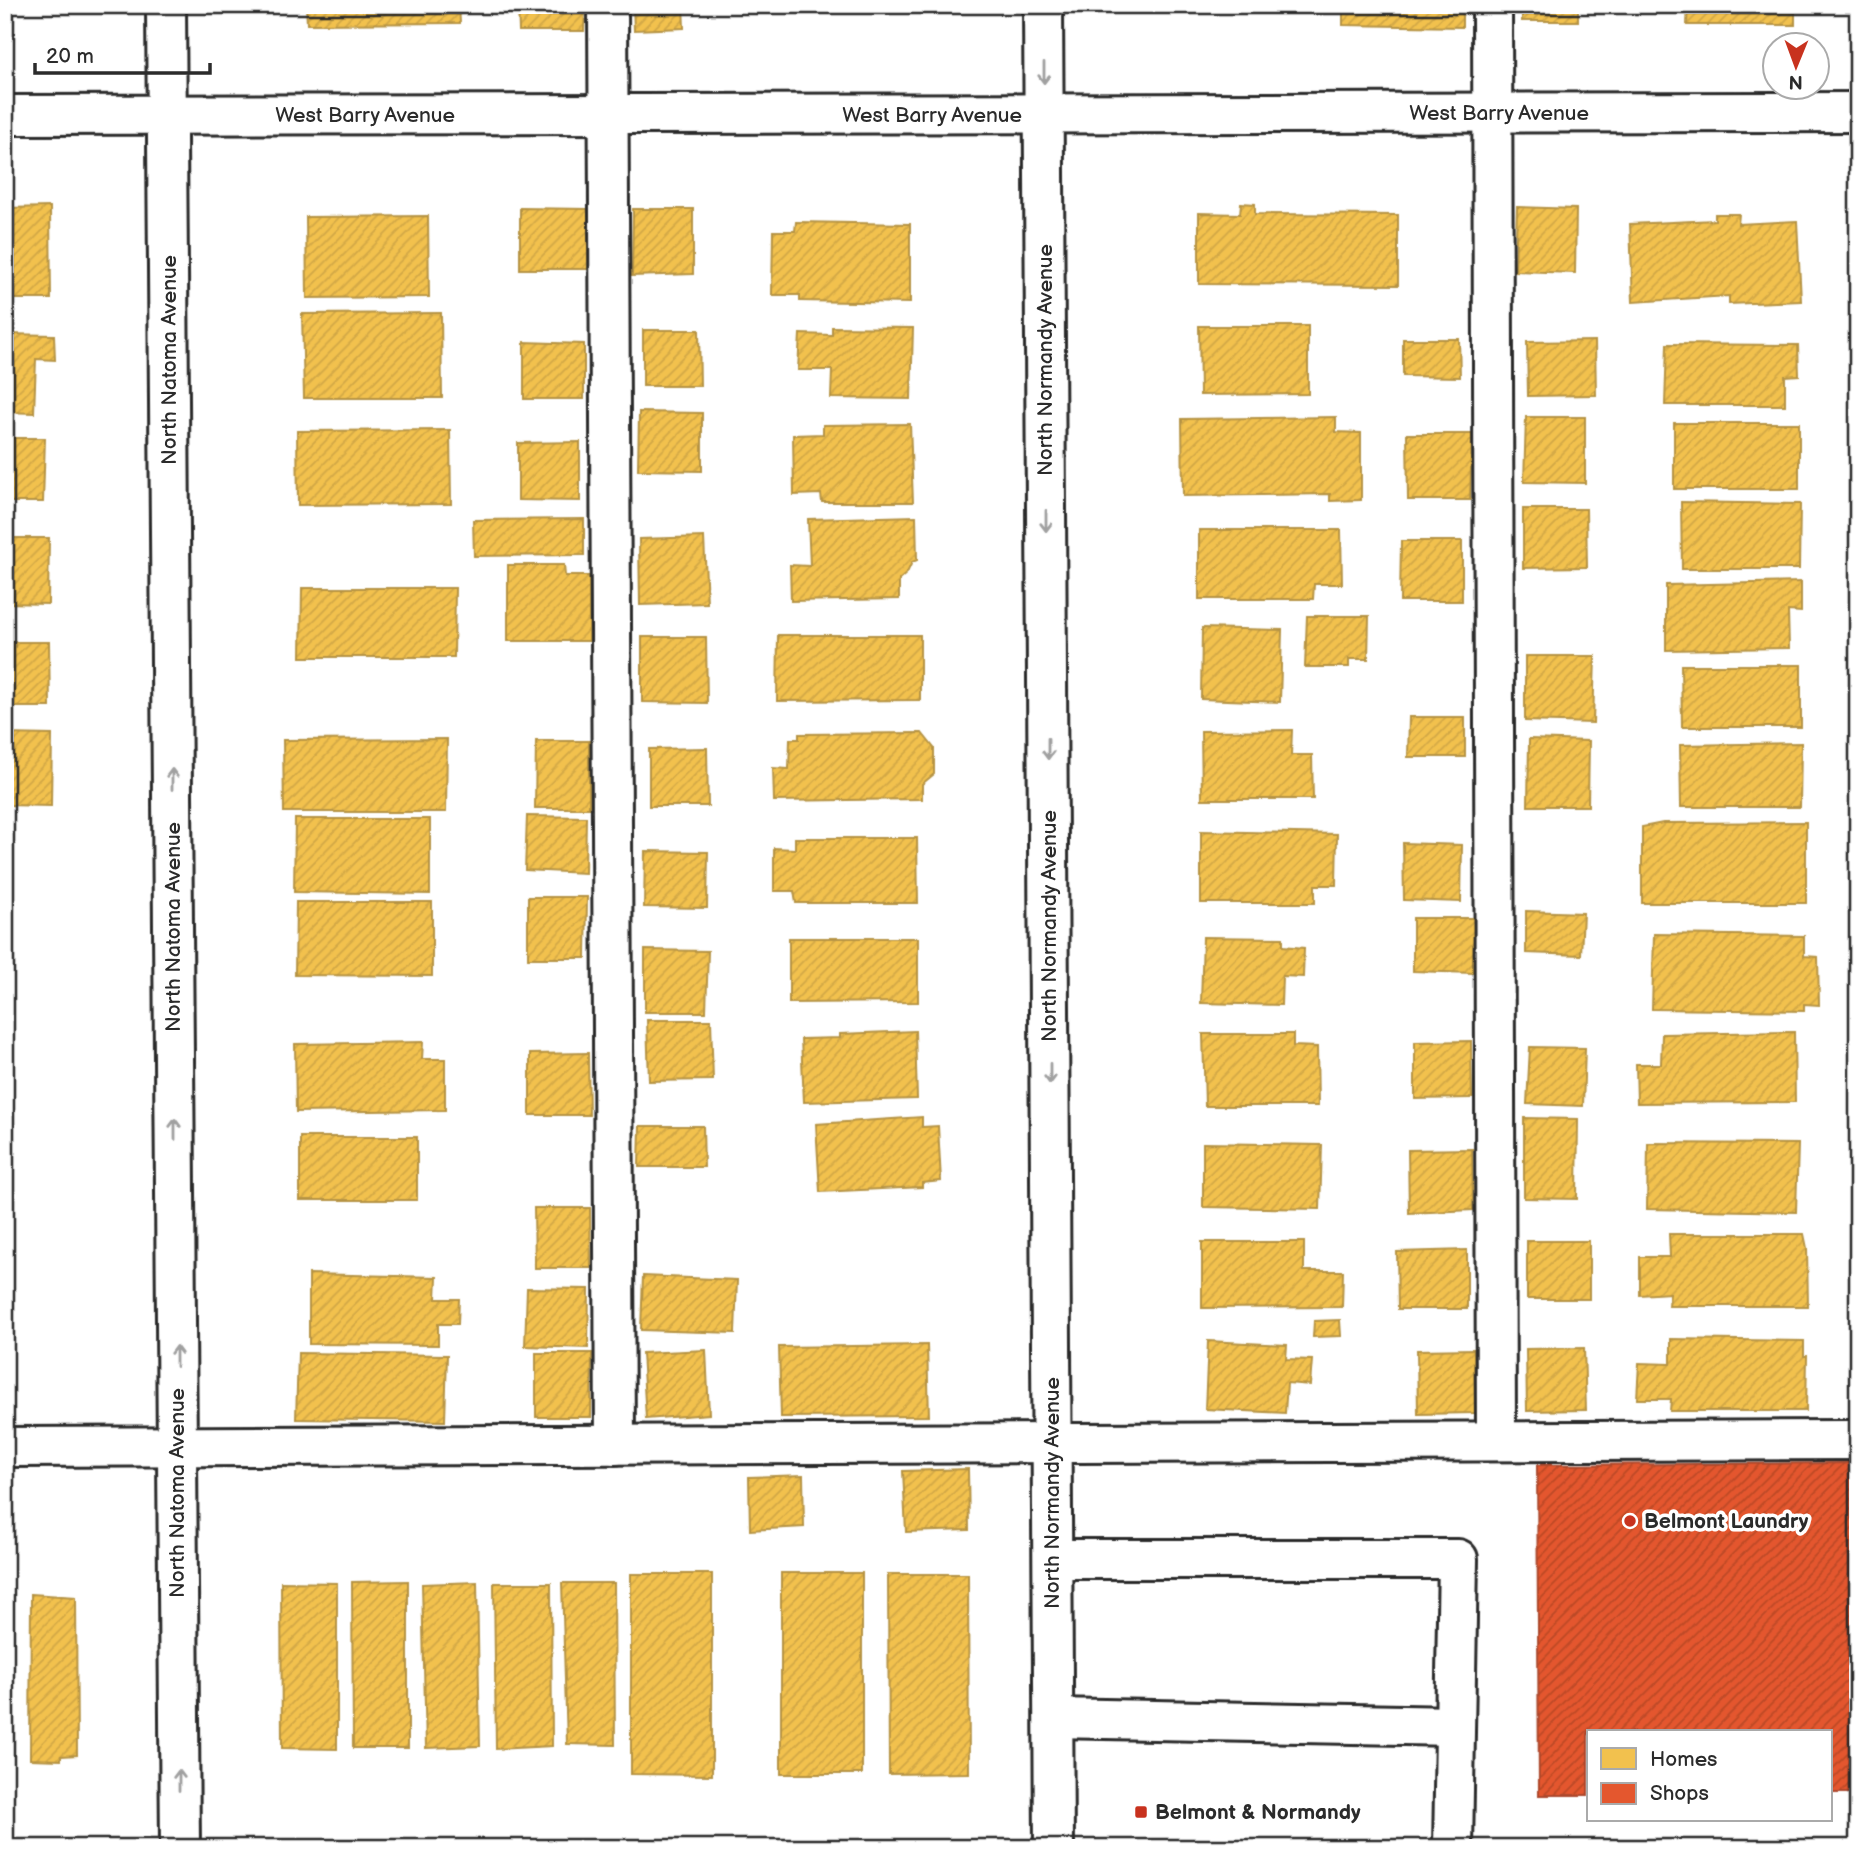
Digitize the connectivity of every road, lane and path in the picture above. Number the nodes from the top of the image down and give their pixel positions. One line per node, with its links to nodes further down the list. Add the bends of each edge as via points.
1 (166, 5): 9 (street, North Natoma Avenue)
2 (608, 5): 10 (street)
3 (1043, 5): 7 (street, North Normandy Avenue, one-way to 7)
4 (1492, 5): 6 (street)
5 (1858, 112): 6 (street, West Barry Avenue)
6 (1493, 113): 7 (street, West Barry Avenue); 12 (street)
7 (1044, 115): 10 (street, West Barry Avenue); 13 (street, North Normandy Avenue, one-way to 13)
8 (5, 116): 9 (street, West Barry Avenue)
9 (167, 116): 10 (street, West Barry Avenue); 16 (street, North Natoma Avenue, one-way to 9)
10 (609, 116): 14 (street)
11 (1858, 1440): 12 (street)
12 (1496, 1441): 13 (street)
13 (1052, 1443): 14 (street); 17 (street, North Normandy Avenue)
14 (615, 1445): 16 (street)
15 (5, 1447): 16 (street)
16 (177, 1447): 20 (street, North Natoma Avenue, one-way to 16)
17 (1053, 1559): 18 (street, North Normandy Avenue); 19 (street, via 1458,1559)
18 (1054, 1718): 19 (street); 21 (street, North Normandy Avenue)
19 (1455, 1726): 22 (street)
20 (180, 1848)
21 (1054, 1848)
22 (1453, 1848)

